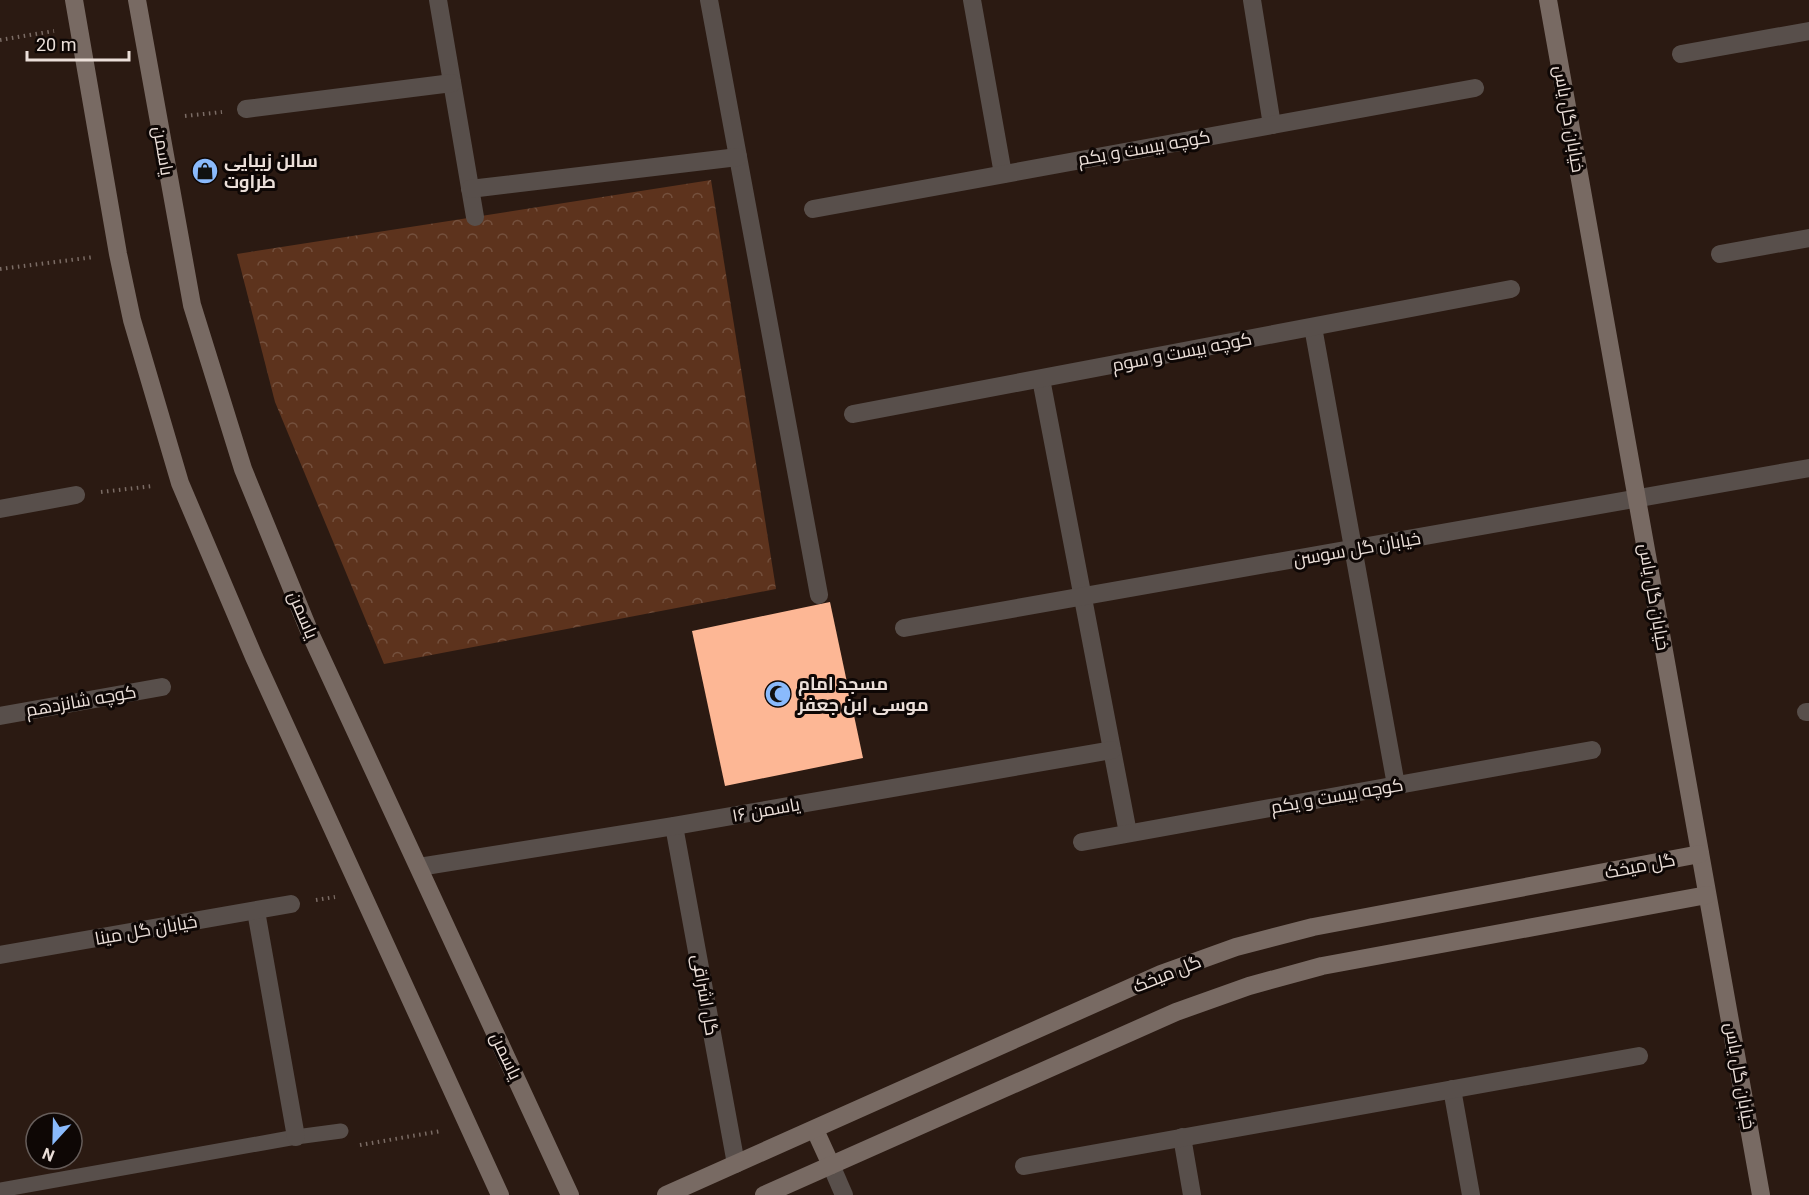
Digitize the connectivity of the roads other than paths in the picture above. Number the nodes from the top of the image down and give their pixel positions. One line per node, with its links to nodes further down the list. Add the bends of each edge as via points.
1 (74, 0): 57 (street, via 132,320 180,483 254,657)
2 (136, 0): 42 (street, یاسمن, via 192,305 243,469 310,633)
3 (438, 0): 10 (street)
4 (709, 0): 14 (street)
5 (972, 0): 15 (street)
6 (1252, 0): 13 (street)
7 (1548, 0): 27 (street, خیابان گل یاس)
8 (1809, 31): 9 (street)
9 (1681, 54)
10 (452, 83): 12 (street); 16 (street)
11 (1475, 88): 13 (street, کوچه بیست و یکم)
12 (246, 109)
13 (1272, 125): 15 (street, کوچه بیست و یکم)
14 (738, 157): 16 (street); 30 (street)
15 (1003, 174): 17 (street, کوچه بیست و یکم)
16 (470, 189): 18 (street)
17 (813, 209)
18 (475, 217)
19 (1809, 238): 20 (street)
20 (1720, 254)
21 (1511, 289): 22 (street, کوچه بیست و سوم)
22 (1313, 327): 23 (street, کوچه بیست و سوم); 29 (street)
23 (1041, 379): 24 (street, کوچه بیست و سوم); 31 (street)
24 (853, 414)
25 (1809, 468): 27 (street, خیابان گل سوسن)
26 (76, 495): 28 (street)
27 (1637, 499): 29 (street, خیابان گل سوسن); 41 (street, خیابان گل یاس)
28 (0, 509)
29 (1353, 549): 31 (street, خیابان گل سوسن); 37 (street)
30 (819, 595)
31 (1083, 598): 32 (street, خیابان گل سوسن); 35 (street)
32 (904, 628)
33 (162, 687): 34 (street, کوچه شانزدهم)
34 (0, 716)
35 (1112, 750): 38 (street, یاسمن ۱۶); 39 (street)
36 (1592, 750): 37 (street, کوچه بیست و یکم)
37 (1396, 785): 39 (street, کوچه بیست و یکم)
38 (674, 826): 42 (street, یاسمن ۱۶); 53 (street, گل اشراقی)
39 (1128, 833): 40 (street, کوچه بیست و یکم)
40 (1082, 842)
41 (1700, 854): 43 (street, خیابان گل یاس); 49 (street, گل میخک, via 1313,927 1236,947 1161,974)
42 (419, 867): 58 (street, یاسمن)
43 (1707, 895): 54 (street, via 1322,966 1249,986 1176,1012); 64 (street, خیابان گل یاس)
44 (291, 904): 45 (street, خیابان گل مینا)
45 (256, 911): 46 (street, خیابان گل مینا); 51 (street)
46 (0, 955)
47 (1639, 1056): 48 (street)
48 (1452, 1089): 52 (street); 63 (street)
49 (815, 1130): 53 (street, گل میخک); 54 (street)
50 (341, 1131): 51 (lane)
51 (296, 1137): 56 (lane)
52 (1182, 1137): 55 (street); 62 (street)
53 (736, 1164): 59 (street, گل میخک)
54 (831, 1165): 60 (street); 61 (street)
55 (1023, 1166)
56 (0, 1190)
57 (500, 1195)
58 (570, 1195)
59 (666, 1195)
60 (764, 1195)
61 (844, 1195)
62 (1192, 1195)
63 (1471, 1195)
64 (1761, 1195)

